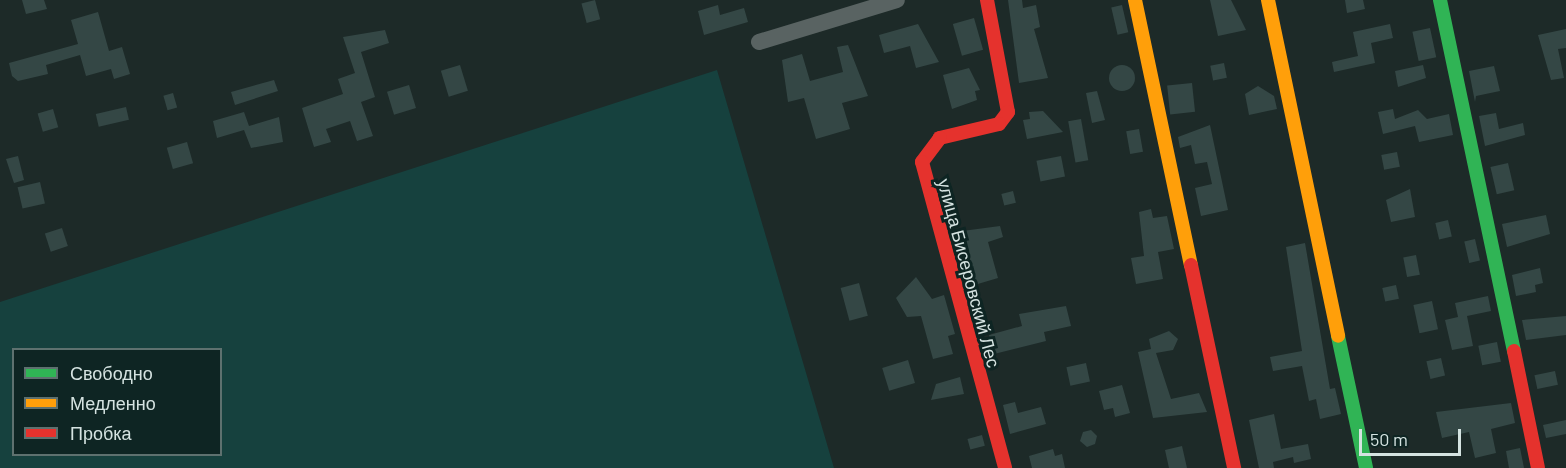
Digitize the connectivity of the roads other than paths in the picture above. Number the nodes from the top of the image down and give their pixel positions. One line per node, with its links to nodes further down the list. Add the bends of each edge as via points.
1 (897, 0): 6 (street)
2 (987, 0): 7 (street, улица Бисеровский Лес, via 1008,112 999,124 940,138 930,145 922,162)
3 (1135, 0): 8 (street)
4 (1268, 0): 9 (street)
5 (1440, 0): 10 (street)
6 (759, 42)
7 (1005, 468)
8 (1234, 468)
9 (1366, 468)
10 (1538, 468)

